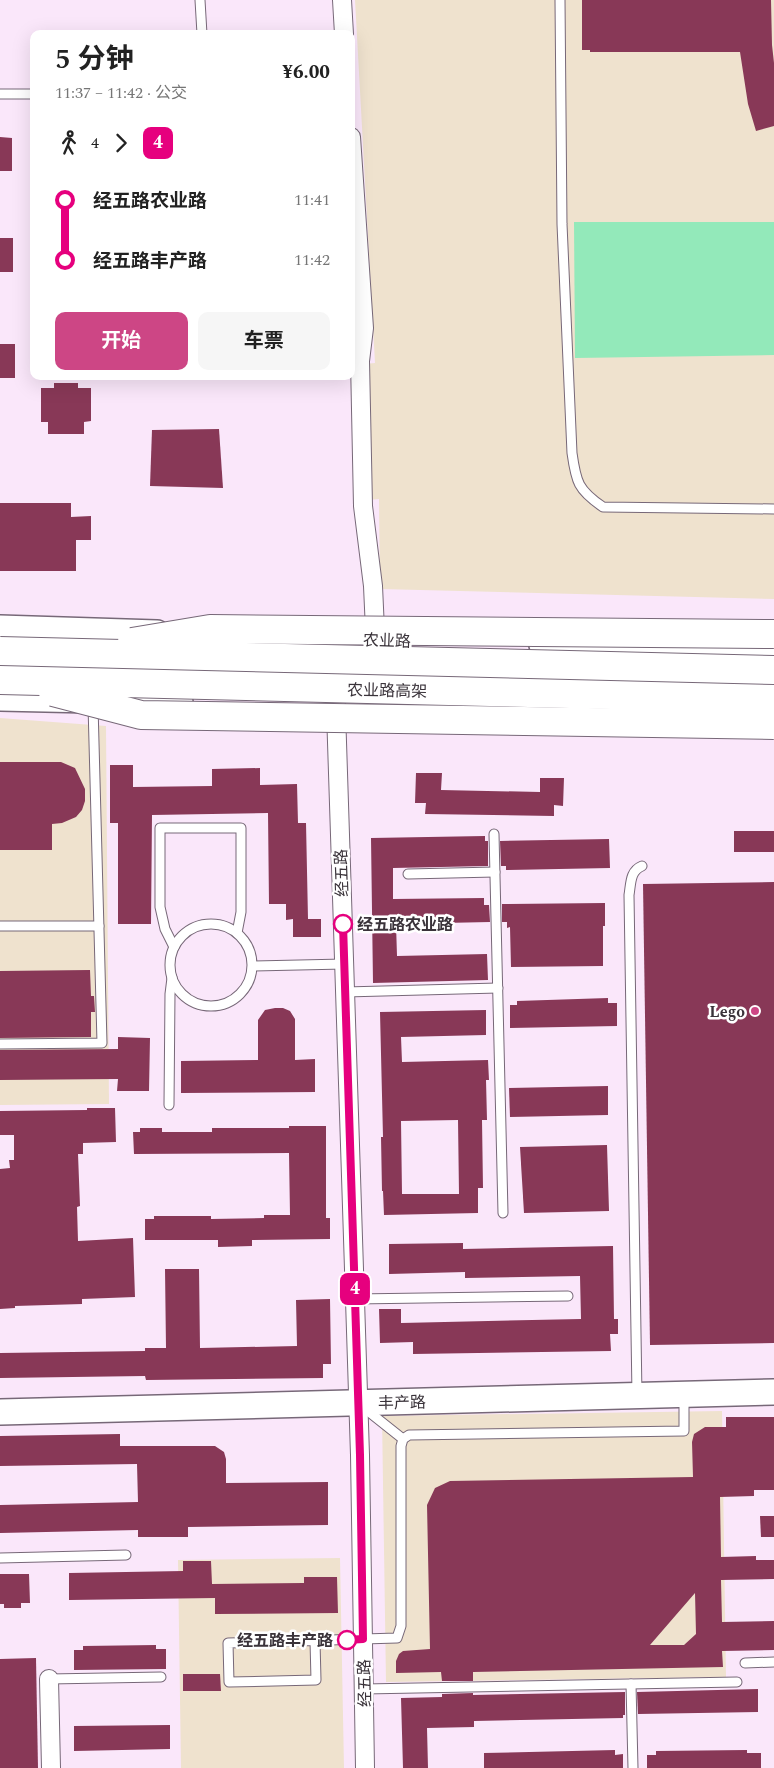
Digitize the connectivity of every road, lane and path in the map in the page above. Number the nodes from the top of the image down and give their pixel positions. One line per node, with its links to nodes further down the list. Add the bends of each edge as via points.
1 (200, 0): 4 (lane)
2 (342, 0): 5 (street)
3 (560, 0): 9 (lane, via 562,224 572,453 580,488 603,506)
4 (202, 30)
5 (344, 30)
6 (0, 94): 7 (lane)
7 (30, 94)
8 (355, 196): 11 (street, via 364,328 360,361 363,506 374,586)
9 (774, 509)
10 (0, 628): 13 (street, 农业路)
11 (375, 630): 12 (highway, bridge); 15 (highway, bridge, via 210,629)
12 (774, 634)
13 (334, 638): 16 (street, 农业路); 21 (street, 经五路)
14 (0, 651): 15 (highway, 农业路高架, bridge)
15 (64, 652): 17 (highway, 农业路高架, bridge)
16 (774, 652)
17 (774, 670)
18 (2, 686): 19 (highway, 农业路高架, bridge); 20 (street); 23 (highway, bridge, via 141,715)
19 (774, 699)
20 (93, 700): 21 (street); 29 (lane)
21 (336, 705): 22 (street); 32 (street, 经五路)
22 (774, 713)
23 (774, 725)
24 (494, 834): 26 (lane)
25 (642, 866): 44 (lane, via 632,875 629,895)
26 (495, 872): 27 (lane); 35 (lane)
27 (408, 874)
28 (0, 926): 29 (lane)
29 (99, 926): 37 (lane, via 102,1042)
30 (237, 933): 31 (lane, via 225,926 205,924 187,932); 31 (lane, via 241,912 241,828 160,828 160,907 165,929); 33 (lane, via 247,943)
31 (174, 947): 34 (lane, via 170,967)
32 (344, 964): 33 (lane); 36 (street, 经五路)
33 (253, 966): 34 (lane, via 247,987 223,1005 202,1006 192,1002 176,987)
34 (172, 977): 38 (lane)
35 (498, 988): 36 (lane); 39 (lane)
36 (345, 992): 41 (street, 经五路)
37 (0, 1044)
38 (169, 1105)
39 (503, 1213)
40 (568, 1296): 41 (lane)
41 (355, 1299): 45 (street, 经五路)
42 (774, 1392): 43 (street, 丰产路)
43 (684, 1394): 44 (street, 丰产路); 47 (lane, via 684,1431 409,1435)
44 (637, 1396): 45 (street, 丰产路)
45 (358, 1403): 46 (street, 丰产路); 47 (lane); 50 (street, 经五路)
46 (0, 1412)
47 (403, 1439): 50 (lane, via 401,1626 397,1638)
48 (126, 1555): 49 (lane)
49 (0, 1558)
50 (363, 1639): 51 (lane); 58 (street, 经五路)
51 (315, 1640): 51 (lane, via 228,1642 229,1682 316,1680)
52 (774, 1662): 53 (lane)
53 (745, 1663)
54 (161, 1677): 55 (lane)
55 (49, 1679): 59 (street)
56 (737, 1682): 57 (lane)
57 (631, 1684): 58 (lane); 61 (lane)
58 (364, 1689): 60 (street, 经五路)
59 (51, 1768)
60 (365, 1768)
61 (633, 1768)

